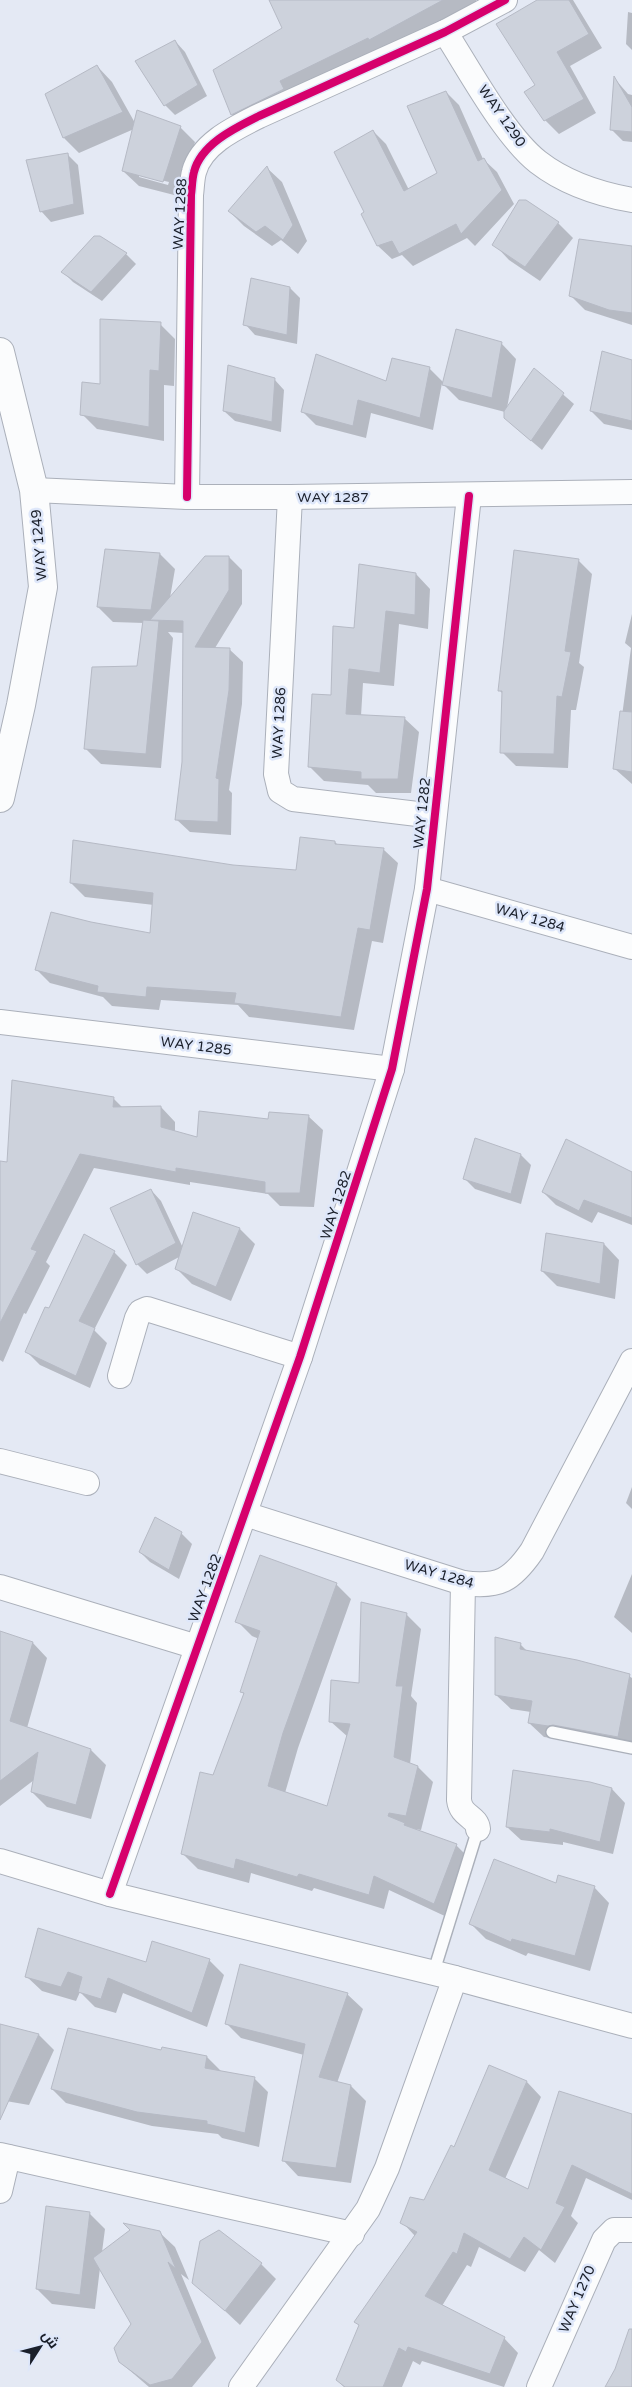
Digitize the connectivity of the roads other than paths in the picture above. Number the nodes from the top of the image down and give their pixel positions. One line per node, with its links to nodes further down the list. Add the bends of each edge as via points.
1 (505, 0): 2 (street, WAY 1288)
2 (445, 32): 3 (street, WAY 1290, via 500,116 537,161 562,178 586,188); 8 (street, WAY 1288, via 232,130 207,149 195,170 191,196)
3 (632, 200)
4 (0, 352): 5 (street, WAY 1249)
5 (34, 490): 8 (street, WAY 1287); 10 (street, WAY 1249, via 42,587 22,705)
6 (632, 492): 7 (street, WAY 1287)
7 (469, 496): 9 (street, WAY 1287); 11 (street, WAY 1282)
8 (187, 497): 9 (street, WAY 1287)
9 (290, 497): 11 (street, WAY 1286, via 276,774 280,791 293,799)
10 (0, 798)
11 (434, 816): 12 (street, WAY 1282)
12 (427, 889): 13 (street, WAY 1284); 15 (street, WAY 1282)
13 (632, 947)
14 (0, 1022): 15 (street, WAY 1285)
15 (392, 1069): 16 (street, WAY 1282)
16 (300, 1357): 18 (street, via 147,1309 137,1318); 21 (street, WAY 1282)
17 (632, 1362): 22 (street, WAY 1284, via 519,1570 499,1583)
18 (120, 1376)
19 (0, 1461): 20 (street)
20 (87, 1483)
21 (245, 1514): 22 (street, WAY 1284); 24 (street, WAY 1282)
22 (463, 1583): 27 (street, via 459,1800 462,1811 475,1821)
23 (0, 1586): 24 (street)
24 (196, 1647): 29 (street, WAY 1282)
25 (552, 1732): 26 (lane)
26 (632, 1748)
27 (478, 1829): 30 (lane)
28 (0, 1861): 29 (street)
29 (110, 1894): 30 (street)
30 (444, 1976): 31 (street); 35 (street, via 387,2168)
31 (632, 2026)
32 (4, 2156): 33 (street); 35 (street)
33 (0, 2191)
34 (632, 2230): 37 (street, WAY 1270, via 614,2230 604,2240)
35 (352, 2234): 36 (street)
36 (241, 2387)
37 (539, 2387)

